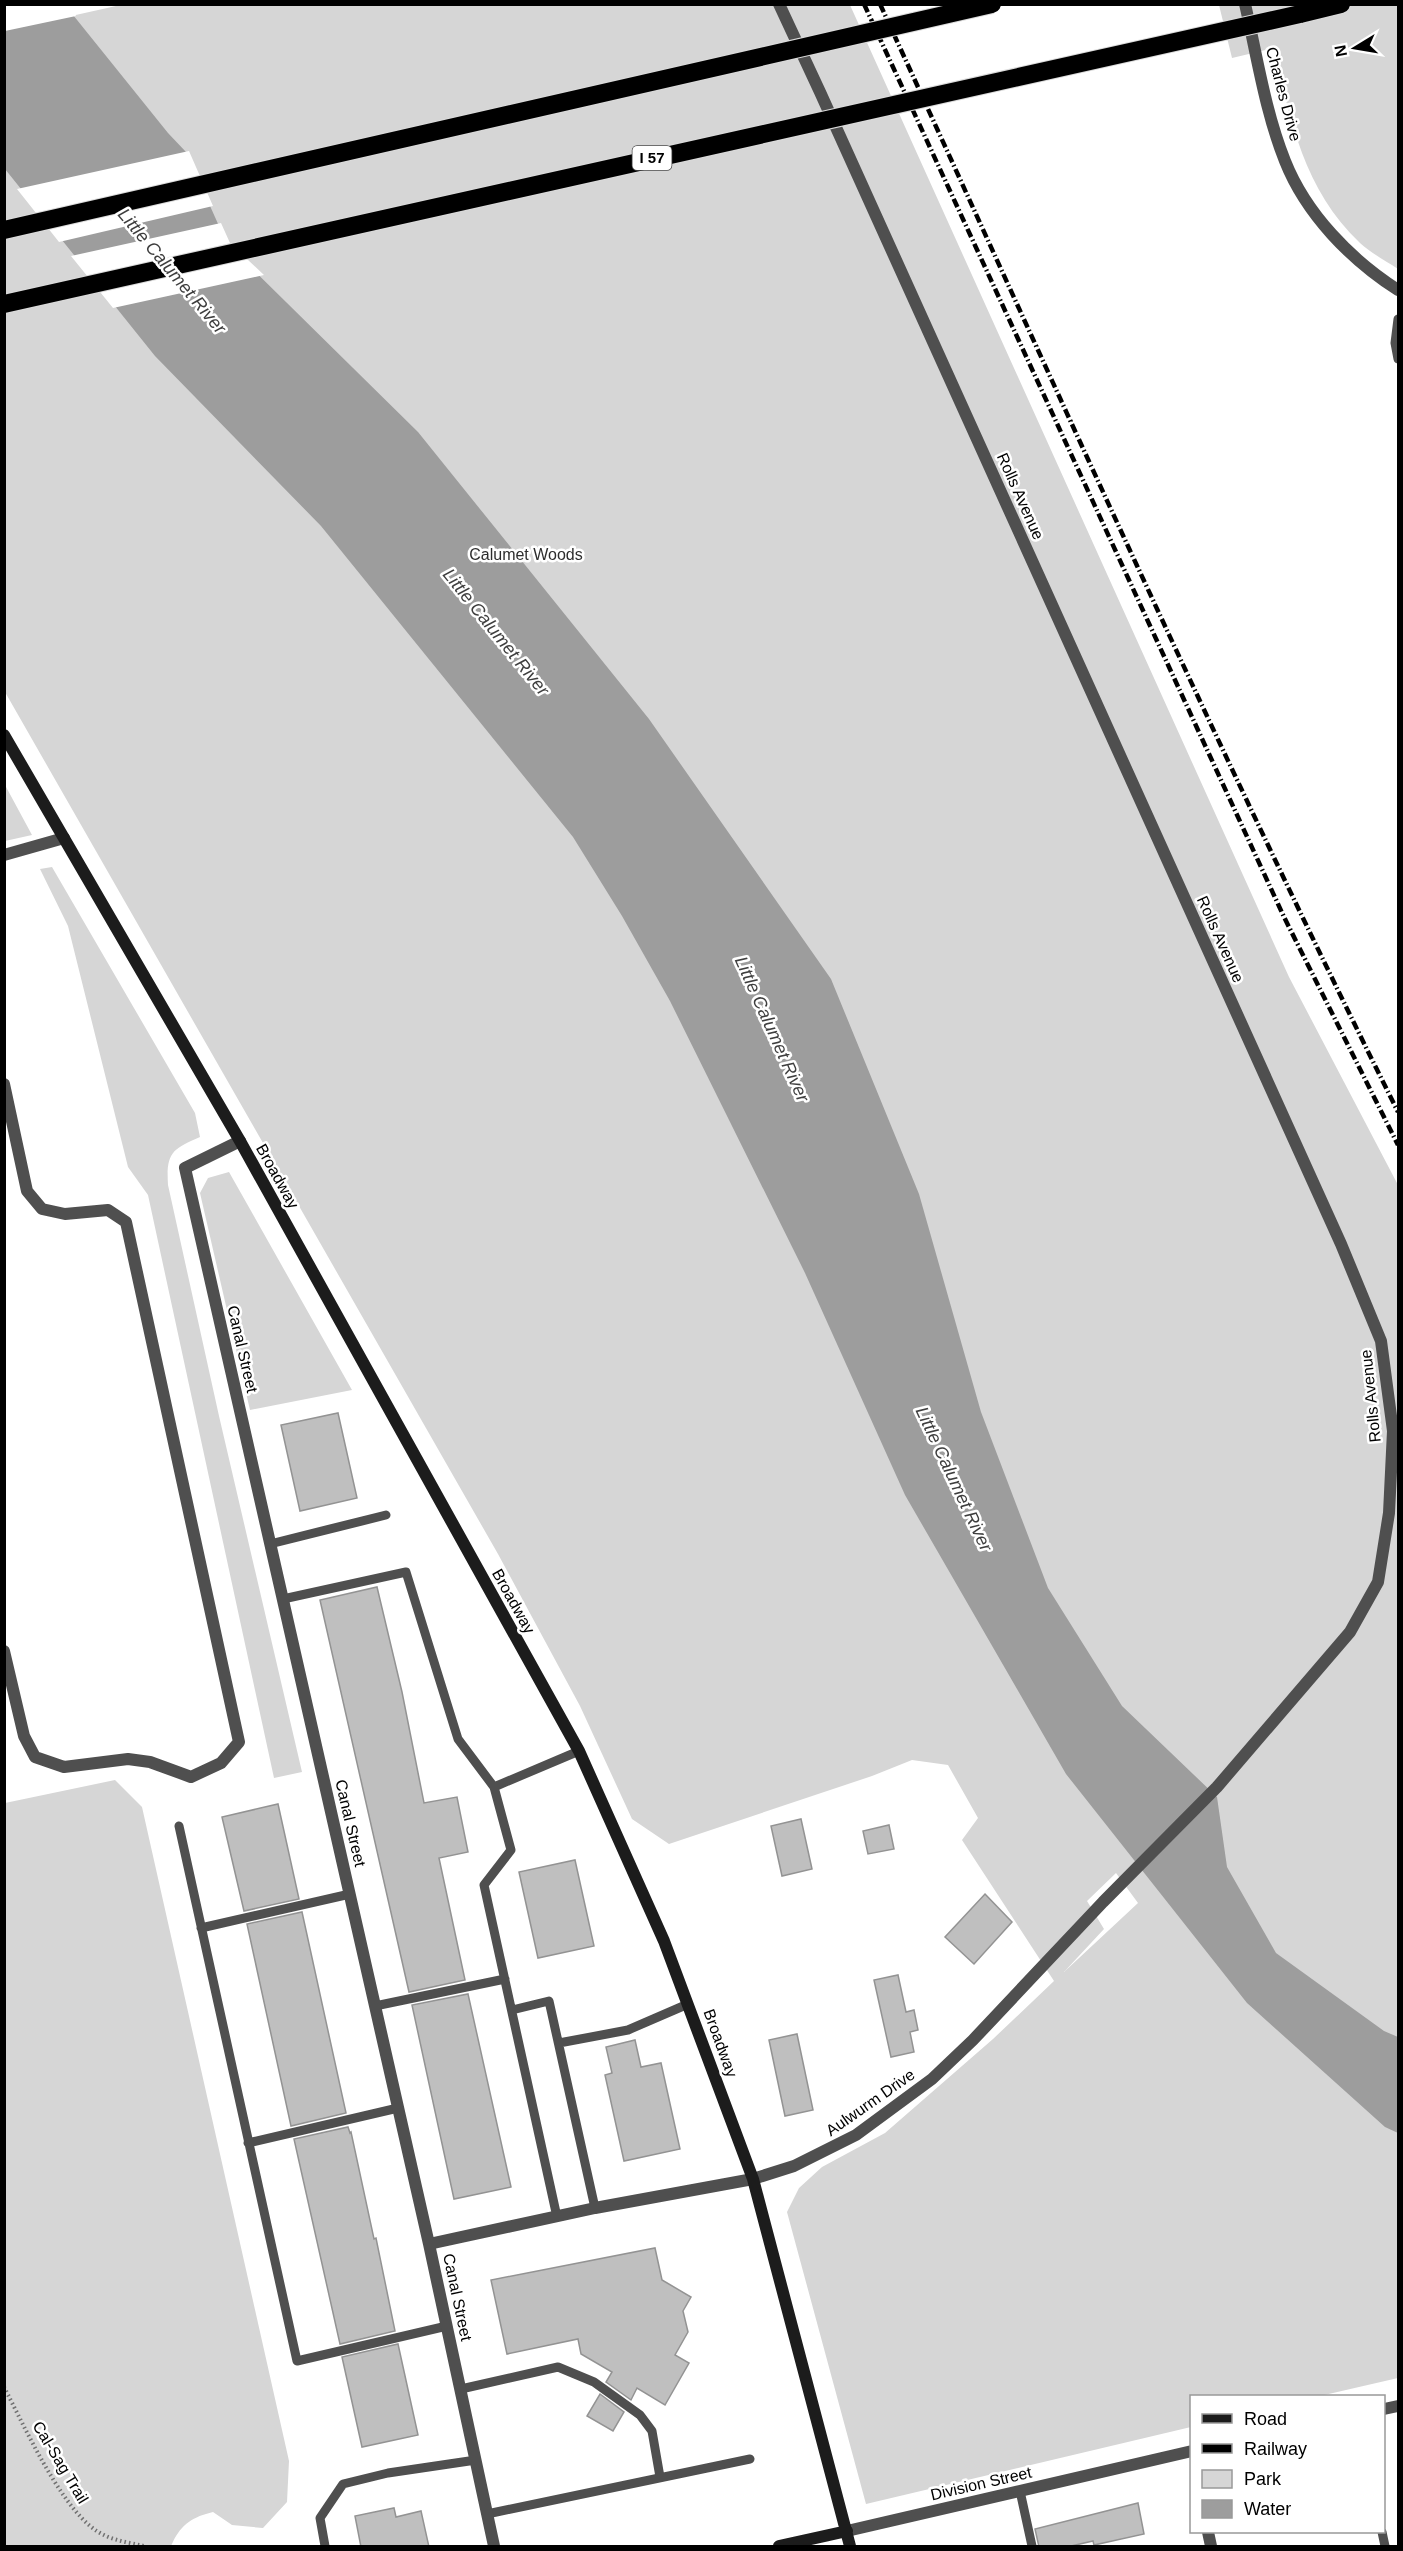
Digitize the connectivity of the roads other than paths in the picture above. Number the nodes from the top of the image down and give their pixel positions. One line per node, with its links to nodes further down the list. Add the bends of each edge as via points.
1 (778, 4): 21 (street, Rolls Avenue, via 1341,1244 1381,1341 1393,1431 1389,1513 1378,1582 1350,1632)
2 (992, 4): 5 (highway, bridge)
3 (1245, 4): 6 (street, Charles Drive, via 1272,121 1302,193 1350,253)
4 (1341, 4): 7 (highway, I 57, bridge)
5 (4, 230)
6 (1398, 290)
7 (4, 304)
8 (1398, 320): 9 (lane)
9 (1398, 359)
10 (4, 735): 11 (street, Broadway)
11 (64, 838): 12 (street); 14 (street, Broadway)
12 (4, 855)
13 (4, 1084): 18 (street, via 27,1191 42,1209 65,1214 108,1210 126,1222 239,1742 221,1763 191,1777 150,1762 128,1759 64,1767 35,1757 24,1736)
14 (240, 1141): 16 (street, Canal Street, via 185,1168); 19 (street, Broadway)
15 (386, 1515): 16 (lane)
16 (270, 1544): 17 (street, Canal Street)
17 (283, 1599): 20 (lane, via 406,1572 458,1739); 23 (street, Canal Street)
18 (4, 1651)
19 (579, 1751): 20 (lane); 26 (street, Broadway)
20 (494, 1787): 25 (lane, via 511,1850 484,1885)
21 (1217, 1787): 32 (street, Aulwurm Drive, via 932,2079 848,2140 794,2166)
22 (179, 1826): 24 (lane)
23 (350, 1894): 24 (lane); 27 (street, Canal Street)
24 (201, 1928): 31 (lane)
25 (505, 1978): 27 (lane); 28 (lane)
26 (688, 2004): 29 (lane, via 628,2030); 32 (street, Broadway)
27 (375, 2006): 30 (street, Canal Street)
28 (512, 2010): 29 (lane, via 549,2001); 34 (lane)
29 (559, 2043): 33 (lane)
30 (399, 2108): 31 (lane); 35 (street, Canal Street)
31 (248, 2143): 36 (lane, via 297,2361)
32 (753, 2179): 33 (street, Aulwurm Drive); 44 (street, Broadway)
33 (595, 2208): 34 (street, Aulwurm Drive)
34 (557, 2217): 35 (street, Aulwurm Drive)
35 (429, 2244): 36 (street, Canal Street)
36 (447, 2326): 37 (street, Canal Street)
37 (461, 2389): 40 (street, Canal Street); 41 (lane, via 558,2367 594,2382 640,2415 652,2431)
38 (1190, 2452): 42 (street, Division Street)
39 (750, 2458): 41 (lane)
40 (476, 2460): 43 (street, Canal Street); 45 (lane, via 343,2484 321,2518)
41 (660, 2477): 43 (lane)
42 (1020, 2491): 44 (street, Division Street); 49 (lane)
43 (487, 2514): 46 (street, Canal Street)
44 (847, 2531): 47 (street, Division Street); 48 (street, Broadway)
45 (325, 2547)
46 (494, 2547)
47 (779, 2547)
48 (850, 2547)
49 (1032, 2547)

